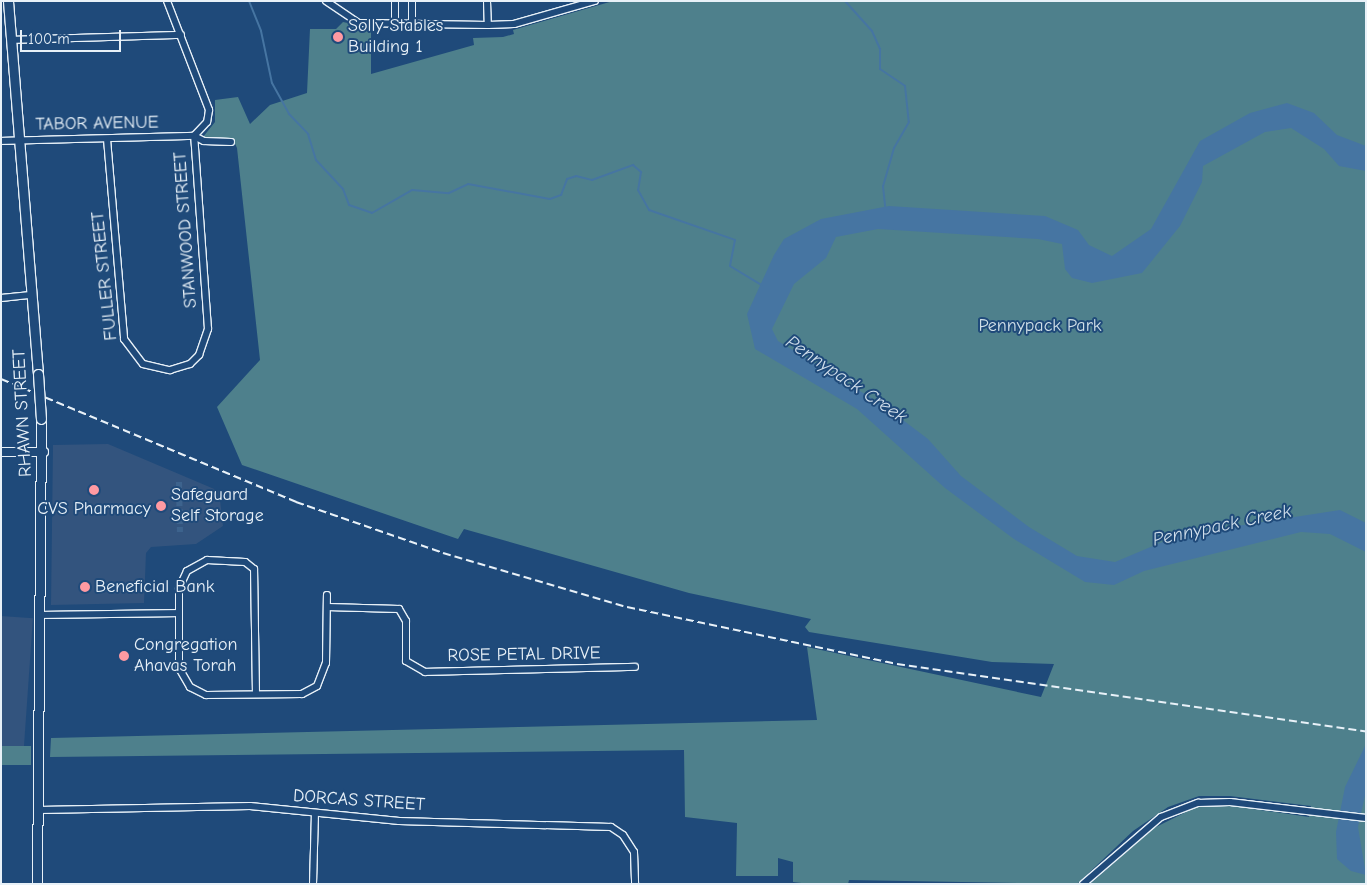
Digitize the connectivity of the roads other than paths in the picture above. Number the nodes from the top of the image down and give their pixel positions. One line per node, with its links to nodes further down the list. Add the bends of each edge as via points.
1 (8, 1): 13 (main road, RHAWN STREET)
2 (168, 1): 12 (street, STANWOOD STREET)
3 (326, 1): 10 (street, via 360,23)
4 (395, 1): 10 (street)
5 (412, 1): 9 (street)
6 (487, 1): 11 (street)
7 (595, 1): 8 (street)
8 (586, 2): 11 (street, via 514,24)
9 (412, 23): 10 (street); 11 (street)
10 (396, 24)
11 (488, 25)
12 (180, 35): 13 (street); 14 (street, STANWOOD STREET, via 209,110 208,122)
13 (12, 40): 16 (main road, RHAWN STREET)
14 (194, 136): 15 (street, TABOR AVENUE); 18 (street, TABOR AVENUE, via 204,141); 21 (street, STANWOOD STREET, via 208,329)
15 (107, 139): 16 (street, TABOR AVENUE); 21 (street, FULLER STREET, via 124,339 133,356 156,370 180,369)
16 (19, 140): 17 (street, TABOR AVENUE); 19 (main road, RHAWN STREET)
17 (1, 141)
18 (231, 142)
19 (31, 294): 20 (street); 23 (main road, RHAWN STREET, bridge)
20 (1, 298)
21 (202, 349)
22 (1, 452): 23 (street)
23 (44, 452): 27 (main road, RHAWN STREET)
24 (327, 595): 25 (street)
25 (327, 607): 28 (street, ROSE PETAL DRIVE, via 399,610 406,621 406,661 414,670); 29 (street, via 324,675 310,690)
26 (179, 613): 27 (street); 29 (street, via 179,668 190,687 206,695); 29 (street, via 179,588 195,565 207,560 250,564 255,576)
27 (42, 615): 30 (main road, RHAWN STREET)
28 (635, 667)
29 (256, 694)
30 (39, 810): 31 (street, DORCAS STREET, via 250,806); 33 (main road, RHAWN STREET)
31 (315, 814): 34 (street); 35 (street, DORCAS STREET, via 611,827 630,843)
32 (1366, 818): 36 (street, via 1298,809 1198,803 1161,817)
33 (37, 884)
34 (313, 884)
35 (636, 884)
36 (1083, 884)

